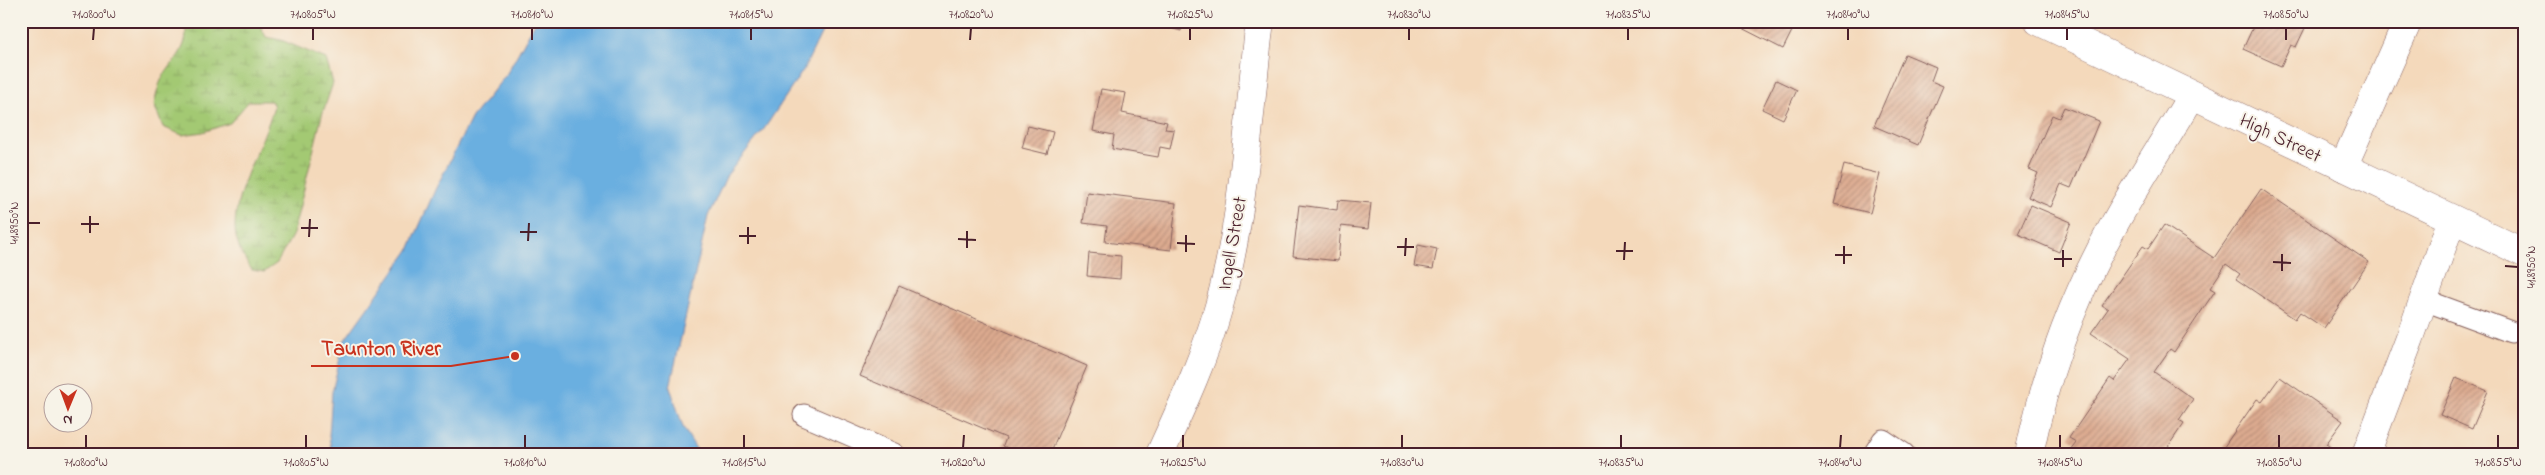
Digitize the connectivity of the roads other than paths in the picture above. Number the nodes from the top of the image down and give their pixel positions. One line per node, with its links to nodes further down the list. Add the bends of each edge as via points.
1 (1260, 21): 12 (street, Ingell Street, via 1239,198 1219,307 1203,356)
2 (2038, 21): 4 (street, High Street)
3 (2408, 21): 5 (street)
4 (2192, 95): 5 (street, High Street); 15 (street, via 2110,232 2074,306 2050,374)
5 (2343, 167): 6 (street, High Street)
6 (2452, 218): 7 (street, High Street); 8 (street)
7 (2524, 253)
8 (2424, 300): 9 (lane); 16 (street)
9 (2511, 332)
10 (804, 415): 11 (lane)
11 (894, 454)
12 (1160, 454)
13 (1874, 454): 14 (lane, via 1883,440)
14 (1904, 454)
15 (2029, 454)
16 (2366, 454)

